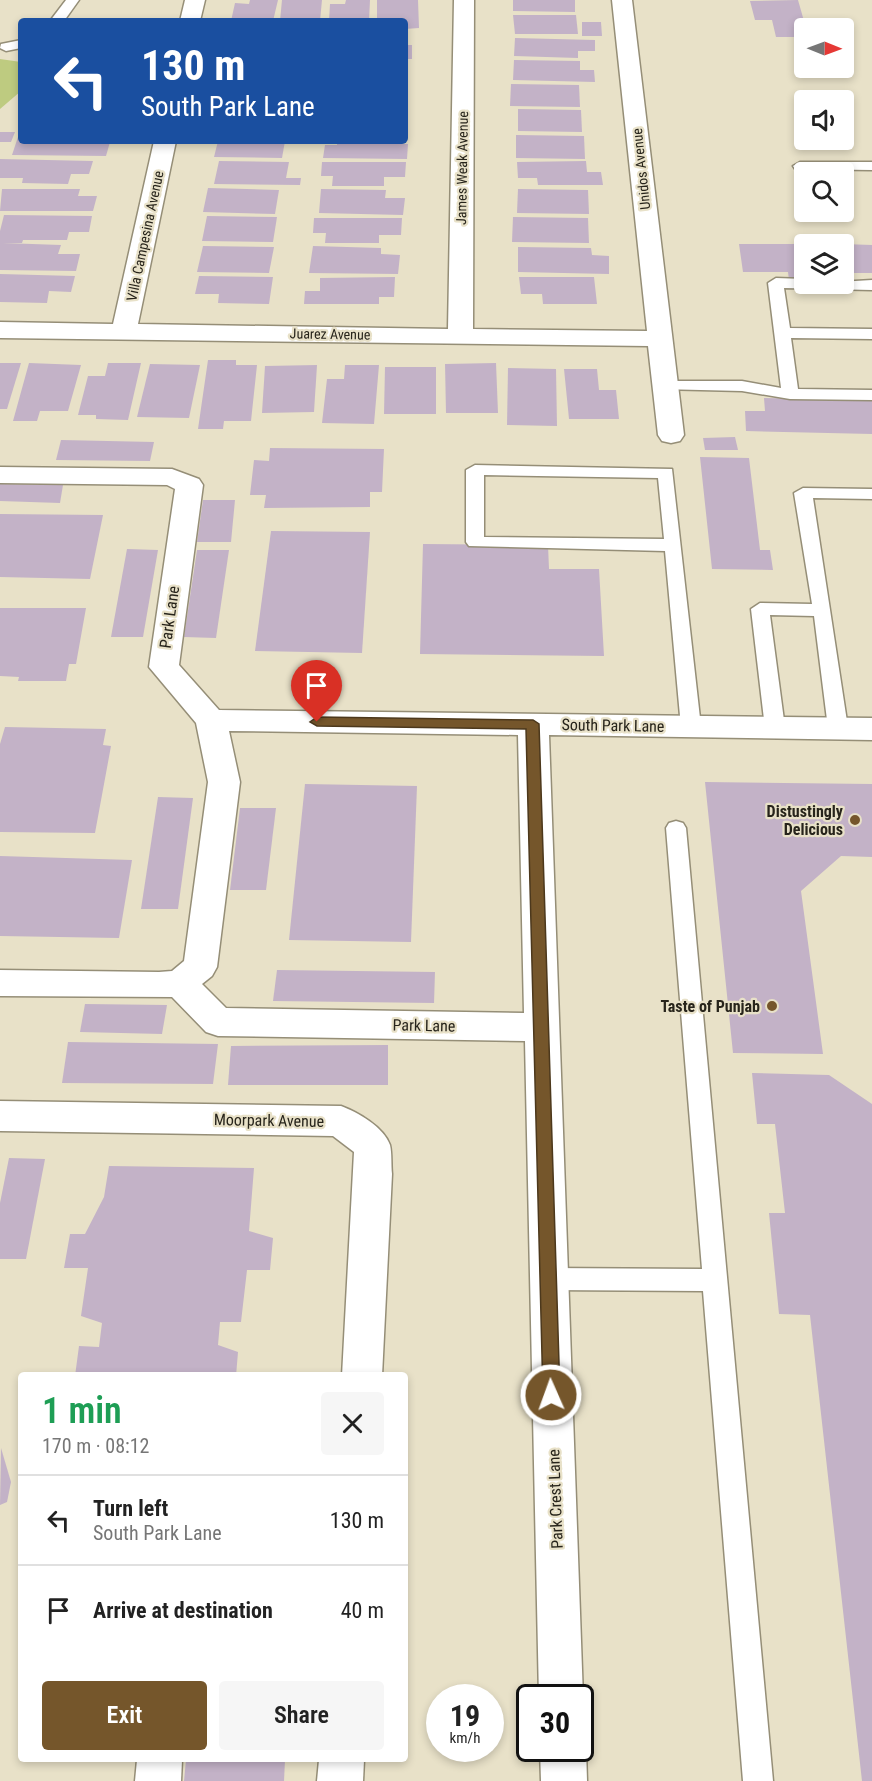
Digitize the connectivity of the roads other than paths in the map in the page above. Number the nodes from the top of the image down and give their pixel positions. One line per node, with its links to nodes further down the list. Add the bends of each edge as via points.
1 (73, 0): 5 (lane)
2 (195, 0): 6 (street)
3 (464, 0): 17 (street, James Weak Avenue)
4 (622, 0): 18 (street, Unidos Avenue)
5 (59, 18)
6 (191, 18)
7 (18, 45): 8 (lane)
8 (6, 47)
9 (164, 144): 14 (street, Villa Campesina Avenue)
10 (854, 165): 11 (lane)
11 (872, 165)
12 (872, 285): 15 (lane, via 776,283)
13 (0, 330): 14 (street, Juarez Avenue)
14 (124, 331): 17 (street, Juarez Avenue)
15 (783, 333): 16 (lane); 20 (lane)
16 (872, 334)
17 (460, 335): 18 (street, Juarez Avenue)
18 (660, 339): 19 (street, Unidos Avenue)
19 (666, 386): 20 (lane, via 742,386); 22 (street, Unidos Avenue)
20 (790, 393): 21 (lane)
21 (872, 394)
22 (671, 435)
23 (0, 475): 27 (street, Park Lane, via 172,477 189,485 164,667)
24 (872, 494): 26 (lane, via 803,493)
25 (672, 545): 25 (lane, via 666,473 475,470 475,542); 29 (lane)
26 (822, 610): 30 (lane, via 760,609); 31 (lane)
27 (211, 720): 28 (street, South Park Lane); 35 (street, Park Lane, via 224,782 200,967)
28 (533, 724): 29 (street, South Park Lane); 36 (street, Park Crest Lane)
29 (691, 727): 30 (street, South Park Lane)
30 (775, 728): 31 (street, South Park Lane)
31 (838, 728): 32 (street, South Park Lane)
32 (872, 729)
33 (676, 828): 39 (lane)
34 (0, 983): 35 (street)
35 (180, 983): 36 (street, Park Lane, via 218,1022)
36 (540, 1027): 38 (street, Park Crest Lane)
37 (0, 1116): 40 (street, Moorpark Avenue, via 341,1121 372,1146)
38 (548, 1278): 39 (lane); 41 (street, Park Crest Lane)
39 (714, 1280): 48 (lane)
40 (362, 1372)
41 (561, 1684)
42 (160, 1762): 45 (street)
43 (342, 1762): 46 (street)
44 (563, 1762): 47 (street)
45 (158, 1781)
46 (340, 1781)
47 (564, 1781)
48 (758, 1781)

